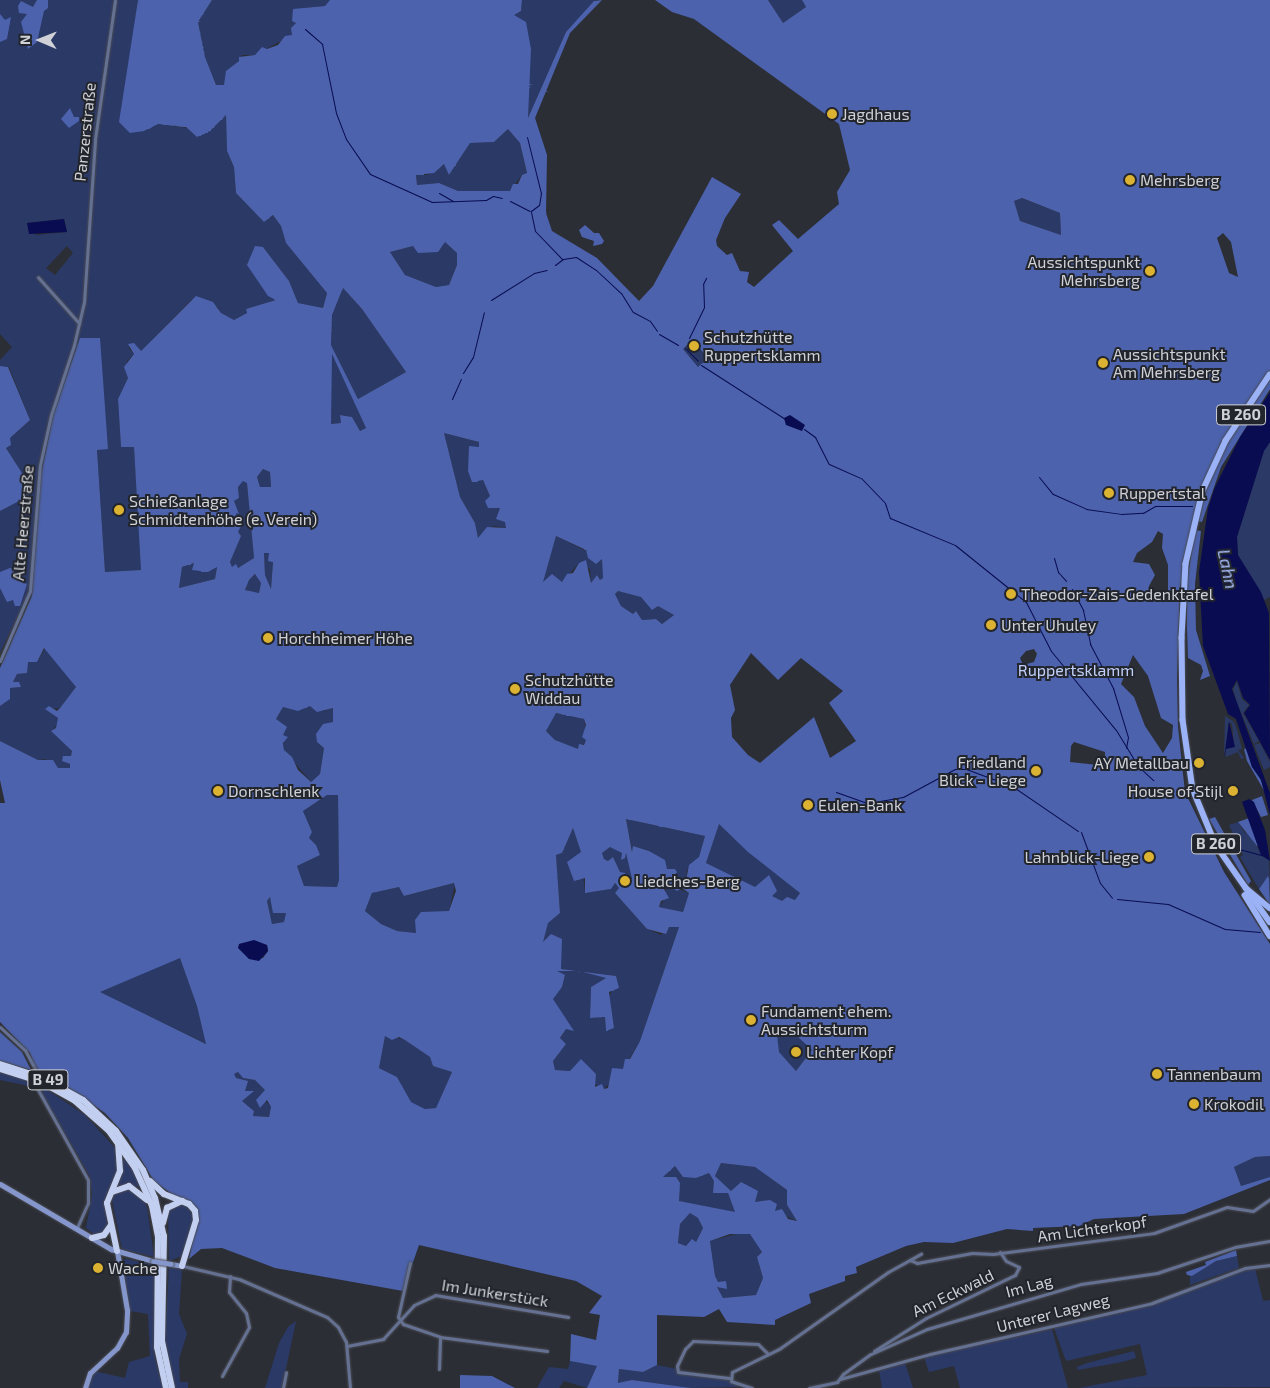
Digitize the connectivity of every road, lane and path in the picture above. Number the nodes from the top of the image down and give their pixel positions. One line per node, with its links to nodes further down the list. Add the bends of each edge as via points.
1 (115, 0): 2 (street, Panzerstraße, via 93,156)
2 (88, 267): 4 (street, Alte Heerstraße)
3 (38, 277): 4 (street)
4 (79, 324): 6 (street, Alte Heerstraße, via 51,415 40,465 30,591)
5 (1270, 375): 7 (main road, B 260, via 1236,424 1206,483 1189,545 1183,601 1183,720 1190,777 1206,824)
6 (0, 661)
7 (1240, 884): 8 (main road, B 260); 9 (main road, B 260); 10 (main road, B 260)
8 (1270, 908)
9 (1270, 922)
10 (1270, 936)
11 (0, 1027): 22 (street, bridge, via 25,1050 35,1069 37,1088 88,1180 88,1203)
12 (0, 1064): 15 (highway, B 49, via 44,1078 83,1100 120,1135)
13 (0, 1070): 14 (highway, B 49, via 40,1082 66,1096 93,1115)
14 (117, 1141): 17 (highway, via 121,1167); 20 (highway, B 49, via 135,1168)
15 (147, 1178): 19 (highway, via 164,1194); 23 (highway, B 49)
16 (0, 1184): 22 (street)
17 (111, 1192): 20 (highway, via 120,1186 132,1187); 21 (highway, via 107,1203)
18 (1270, 1199): 27 (street, Am Lichterkopf, via 1253,1211 1227,1207 1154,1233)
19 (182, 1201): 23 (highway, via 166,1210); 32 (highway, via 191,1205 196,1216)
20 (152, 1206): 47 (highway, B 49, via 160,1257 157,1347)
21 (111, 1225): 24 (highway, via 104,1234); 26 (highway)
22 (77, 1228): 24 (street)
23 (163, 1229): 48 (highway, B 49, via 162,1341)
24 (92, 1238): 26 (street)
25 (1270, 1241): 40 (street, Im Lag, via 1235,1247 1157,1273 1081,1284 928,1329)
26 (117, 1251): 32 (street, bridge); 46 (street, via 127,1310 126,1332 117,1348 90,1373)
27 (1000, 1252): 29 (street, Am Lichterkopf, via 972,1253 917,1263); 40 (street, Am Eckwald, via 1006,1261 1020,1266 1015,1275 926,1318)
28 (920, 1254): 29 (street)
29 (910, 1260): 39 (street)
30 (410, 1263): 35 (street, via 398,1317)
31 (1270, 1265): 45 (street, Unterer Lagweg, via 1245,1268 1152,1303 930,1354)
32 (182, 1266): 33 (street)
33 (230, 1276): 37 (street, via 299,1303 333,1322); 43 (street, via 229,1292 246,1313 249,1327)
34 (568, 1317): 35 (street, Im Junkerstück, via 442,1295 417,1303)
35 (400, 1322): 36 (street); 37 (street, Im Junkerstück, via 380,1341)
36 (440, 1337): 38 (street); 41 (street)
37 (347, 1346): 50 (street)
38 (546, 1351)
39 (768, 1354): 44 (street, via 734,1370); 44 (street, via 758,1344 694,1341 685,1349 677,1366 678,1372)
40 (871, 1354): 45 (street, Im Lag, via 842,1374)
41 (439, 1370)
42 (286, 1372): 49 (street)
43 (222, 1376)
44 (729, 1378): 51 (street, via 736,1384)
45 (840, 1379): 52 (street, Im Lag, via 822,1387)
46 (85, 1388)
47 (166, 1388)
48 (172, 1388)
49 (283, 1388)
50 (350, 1388)
51 (752, 1388)
52 (809, 1388)

